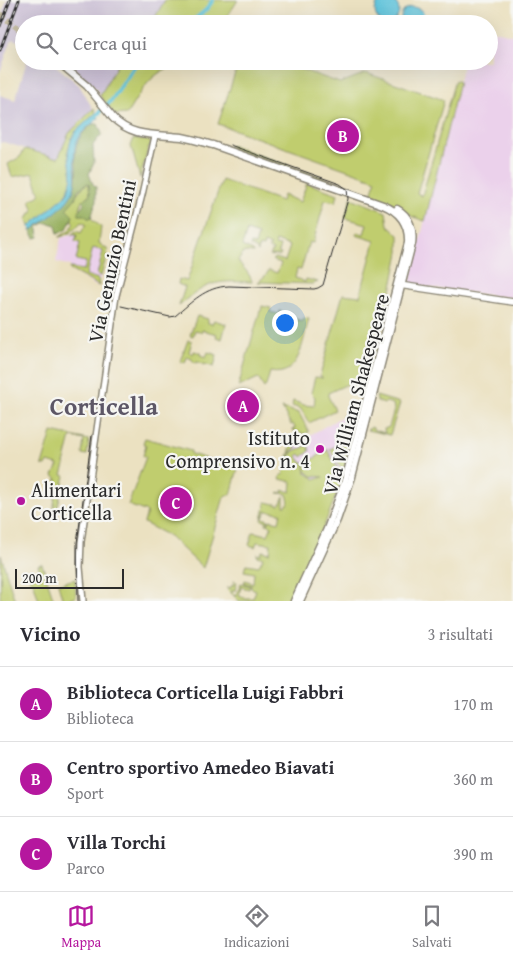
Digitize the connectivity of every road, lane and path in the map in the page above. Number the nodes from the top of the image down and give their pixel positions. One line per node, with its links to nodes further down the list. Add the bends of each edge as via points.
1 (67, 70): 2 (main road, Via William Shakespeare, via 86,86 124,130)
2 (155, 138): 3 (main road, Via William Shakespeare, via 181,137 203,142 401,212 412,227 412,244); 5 (street, Via Genuzio Bentini, via 116,302 81,542)
3 (399, 285): 4 (main road); 6 (main road, Via William Shakespeare, via 344,484); 7 (main road, Via William Shakespeare, via 350,484)
4 (513, 302)
5 (83, 601)
6 (294, 601)
7 (300, 601)

